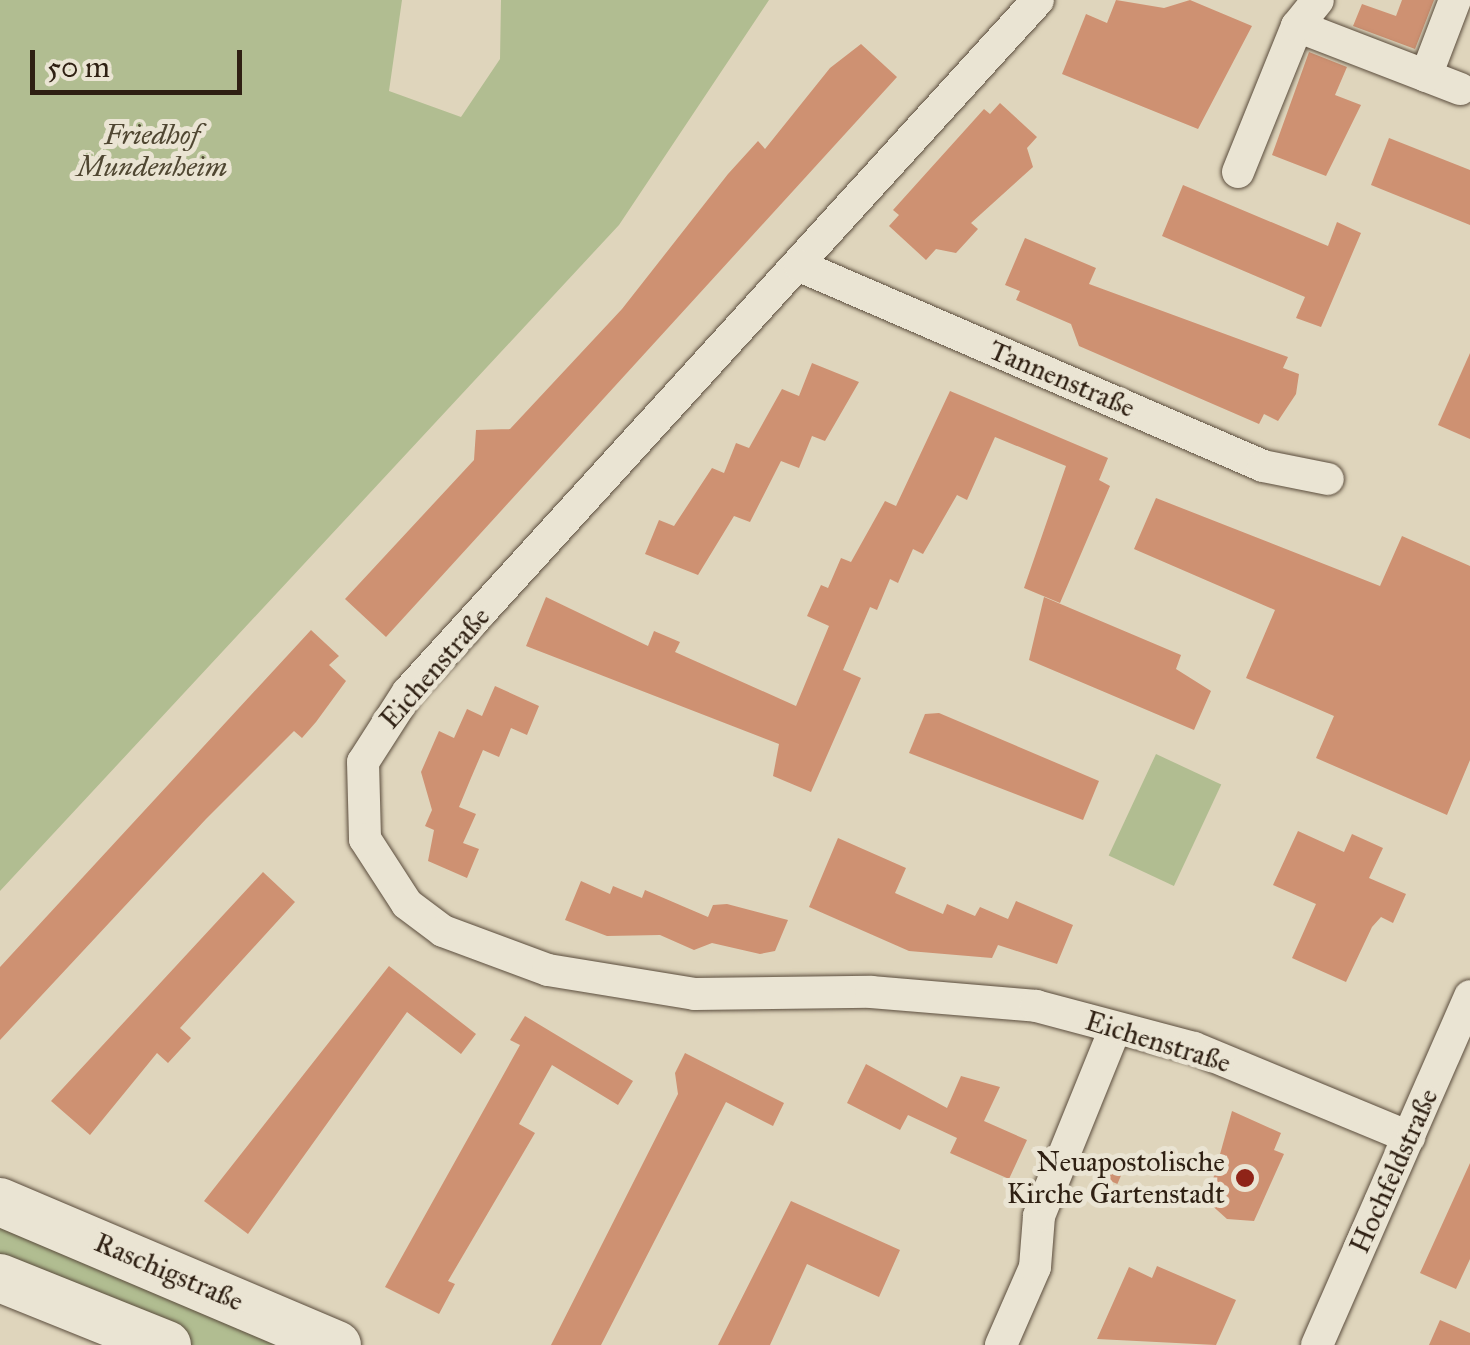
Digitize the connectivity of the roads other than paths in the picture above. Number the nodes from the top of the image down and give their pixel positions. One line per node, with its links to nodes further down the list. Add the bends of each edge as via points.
1 (1038, 0): 8 (street, Eichenstraße)
2 (1318, 0): 4 (street)
3 (1456, 0): 5 (street)
4 (1297, 26): 5 (street); 7 (street)
5 (1426, 76): 6 (street)
6 (1460, 89)
7 (1238, 172)
8 (800, 266): 9 (street, Tannenstraße, via 1263,466); 11 (street, Eichenstraße, via 380,728 363,762 365,839 407,904 444,931 548,970 696,994 871,992 1036,1006)
9 (1328, 479)
10 (1470, 996): 12 (street, Hochfeldstraße)
11 (1114, 1030): 12 (street, Eichenstraße, via 1194,1048); 18 (street, via 1039,1216 1035,1268)
12 (1409, 1138): 15 (street, Hochfeldstraße)
13 (0, 1202): 17 (street, Raschigstraße)
14 (0, 1278): 16 (street)
15 (1328, 1342)
16 (167, 1345)
17 (336, 1345)
18 (1000, 1345)

